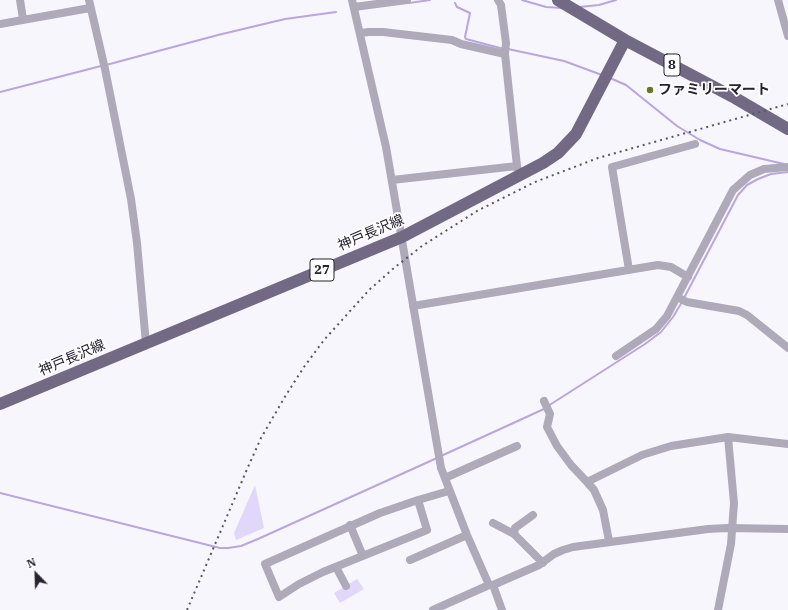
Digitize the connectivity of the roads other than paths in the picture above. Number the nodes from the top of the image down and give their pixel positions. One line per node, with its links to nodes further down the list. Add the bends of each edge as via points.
1 (20, 0): 8 (street)
2 (407, 0): 6 (street)
3 (498, 0): 13 (street, via 501,5)
4 (778, 0): 11 (street)
5 (562, 1): 12 (main road, 8)
6 (353, 3): 10 (street)
7 (89, 4): 8 (street); 24 (street, via 105,67 129,188)
8 (23, 19): 9 (street)
9 (0, 24)
10 (360, 33): 13 (street, via 383,32 452,40 460,44); 18 (street)
11 (788, 36)
12 (625, 40): 14 (main road, 8); 17 (main road, 神戸長沢線 / 27, via 576,134 544,163)
13 (505, 50): 17 (street)
14 (788, 129)
15 (694, 144): 20 (street, via 612,167)
16 (786, 167): 21 (street, via 764,169 750,175 733,190)
17 (518, 172): 18 (street); 19 (main road, 神戸長沢線 / 27)
18 (392, 180): 19 (street)
19 (402, 237): 23 (street); 24 (main road, 神戸長沢線 / 27)
20 (629, 270): 21 (street, via 658,265 671,267); 23 (street)
21 (688, 277): 22 (street)
22 (678, 298): 25 (street, via 687,302 739,311); 26 (street, via 656,329)
23 (413, 306): 32 (street)
24 (146, 344): 28 (main road, 神戸長沢線 / 27)
25 (788, 348)
26 (616, 356)
27 (544, 401): 33 (street, via 550,414 547,427 557,446)
28 (0, 404)
29 (728, 437): 30 (street); 33 (street, via 671,446 642,455); 40 (street, via 734,503)
30 (788, 444)
31 (517, 446): 32 (street)
32 (444, 478): 34 (street)
33 (587, 482): 43 (street, via 594,490 603,510)
34 (449, 491): 35 (street); 42 (street)
35 (418, 500): 38 (street); 44 (street, via 427,530)
36 (533, 515): 41 (street, via 515,528)
37 (493, 523): 41 (street)
38 (350, 525): 44 (street); 47 (street, via 264,564 279,598 299,584)
39 (788, 528): 40 (street)
40 (732, 529): 43 (street, via 708,529); 53 (street)
41 (514, 534): 46 (street)
42 (467, 535): 45 (street); 48 (street)
43 (609, 542): 46 (street, via 563,550)
44 (363, 556): 47 (street)
45 (410, 560)
46 (543, 562): 48 (street)
47 (336, 567): 49 (street)
48 (490, 585): 50 (street); 52 (street)
49 (346, 586)
50 (446, 607): 51 (street)
51 (433, 610)
52 (502, 610)
53 (718, 610)

